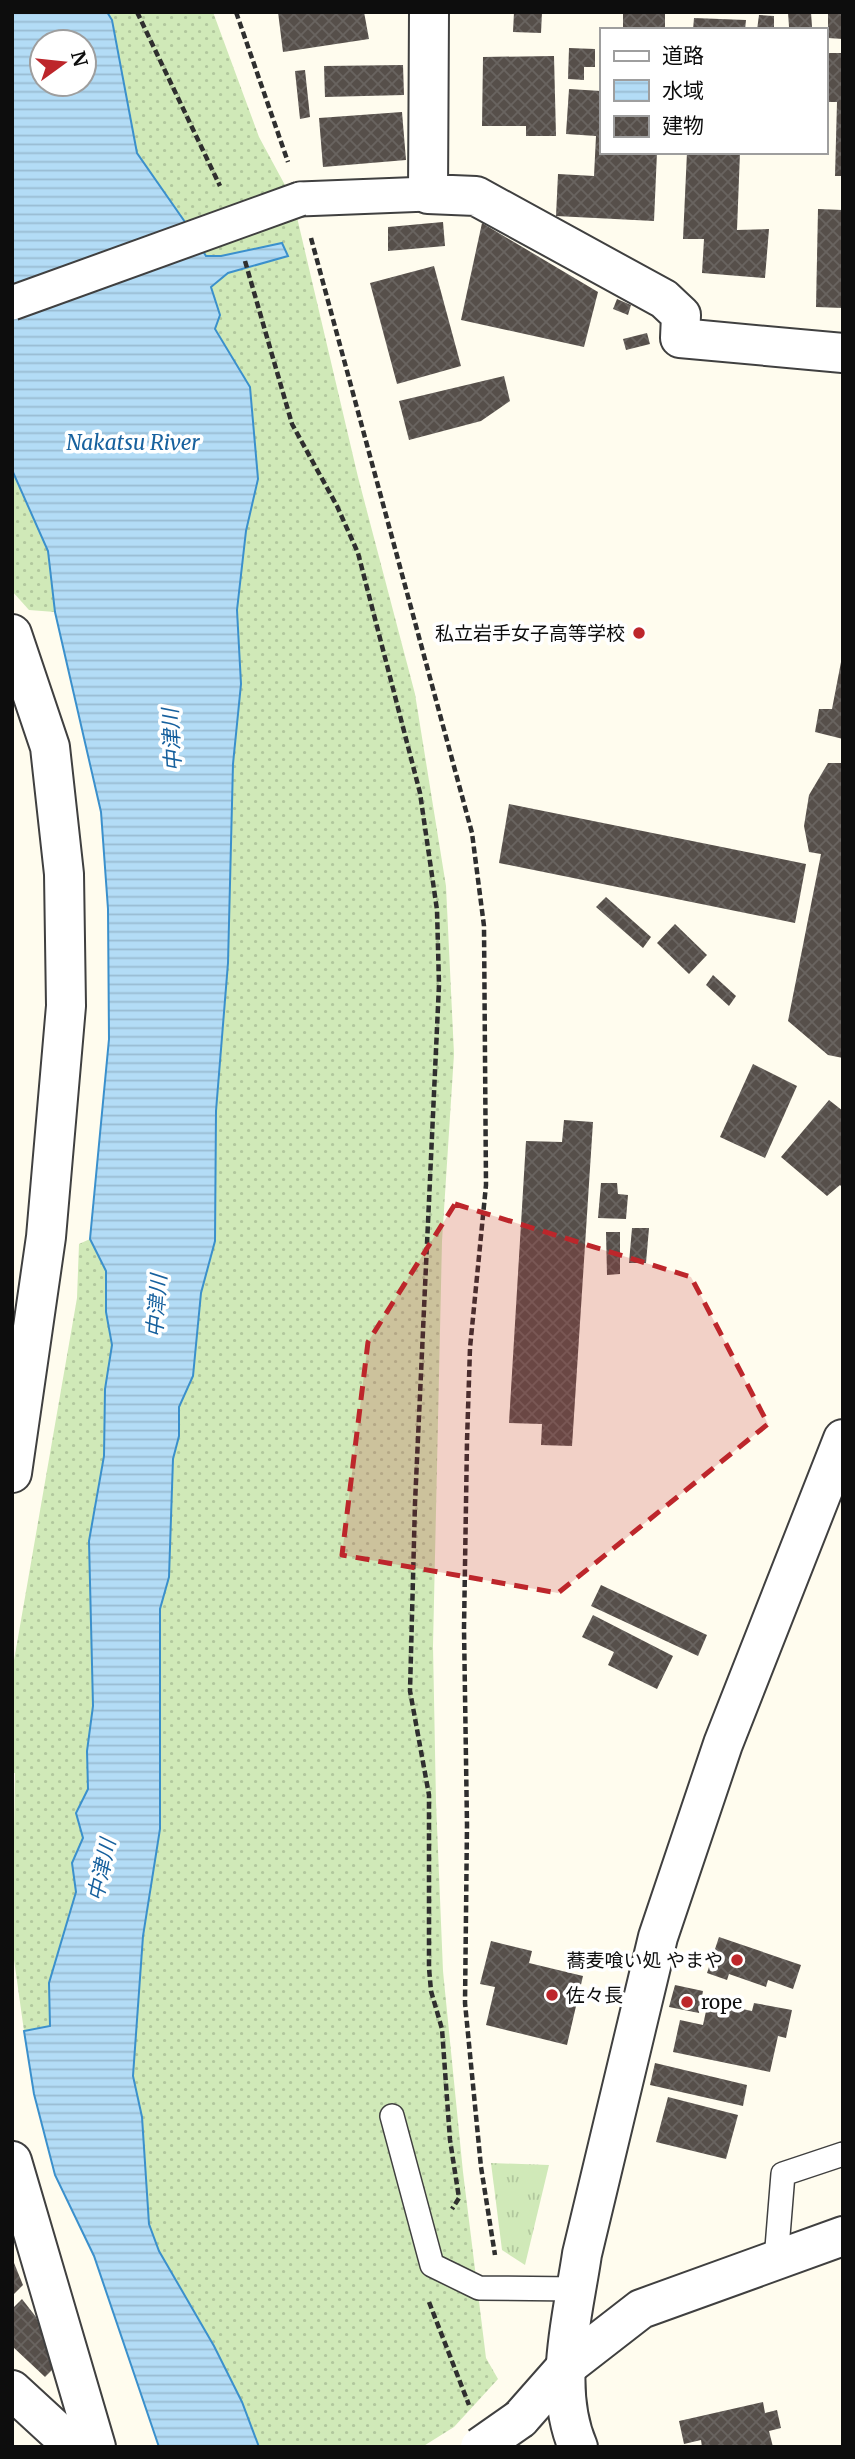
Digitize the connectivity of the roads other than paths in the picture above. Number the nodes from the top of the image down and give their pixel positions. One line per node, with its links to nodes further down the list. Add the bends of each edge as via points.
1 (429, 12): 2 (street)
2 (428, 194): 3 (street, bridge, via 300,199); 4 (street, via 476,196 664,299 681,315 680,338)
3 (12, 303)
4 (843, 353)
5 (12, 634): 7 (street, via 50,747 64,874 66,1006 46,1237)
6 (843, 1439): 13 (street, via 723,1744 658,1937)
7 (12, 1473)
8 (392, 2116): 13 (lane, via 430,2257 479,2288)
9 (843, 2154): 12 (lane, via 783,2174)
10 (12, 2161): 17 (street)
11 (843, 2236): 12 (street)
12 (776, 2260): 14 (street, via 641,2309)
13 (577, 2289): 14 (street)
14 (565, 2368): 18 (street, bridge, via 520,2419); 19 (street, via 570,2430)
15 (12, 2389): 16 (street)
16 (74, 2447)
17 (96, 2447)
18 (480, 2447)
19 (578, 2447)

